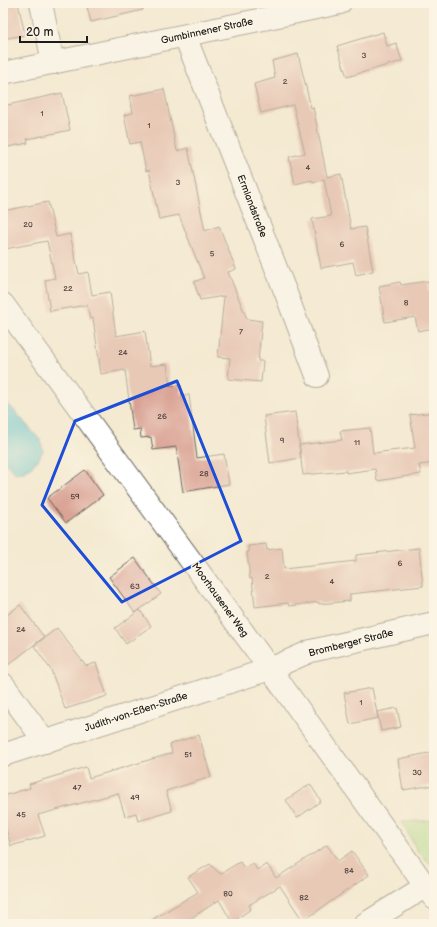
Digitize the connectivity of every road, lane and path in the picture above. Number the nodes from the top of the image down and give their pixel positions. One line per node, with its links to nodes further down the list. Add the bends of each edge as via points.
1 (41, 3): 5 (street)
2 (340, 3): 3 (street, Gumbinnener Straße)
3 (281, 9): 4 (street, Gumbinnener Straße)
4 (185, 36): 5 (street, Gumbinnener Straße); 8 (street, Ermlandstraße)
5 (53, 63): 6 (street, Gumbinnener Straße)
6 (3, 73)
7 (3, 304): 10 (street, Moorhausener Weg)
8 (317, 376)
9 (434, 623): 10 (street, Bromberger Straße, via 311,651)
10 (270, 669): 12 (street, Judith-von-Eßen-Straße); 14 (street, Moorhausener Weg)
11 (3, 684): 12 (street)
12 (45, 742): 13 (street, Judith-von-Eßen-Straße)
13 (3, 755)
14 (430, 892): 15 (street)
15 (365, 924)

